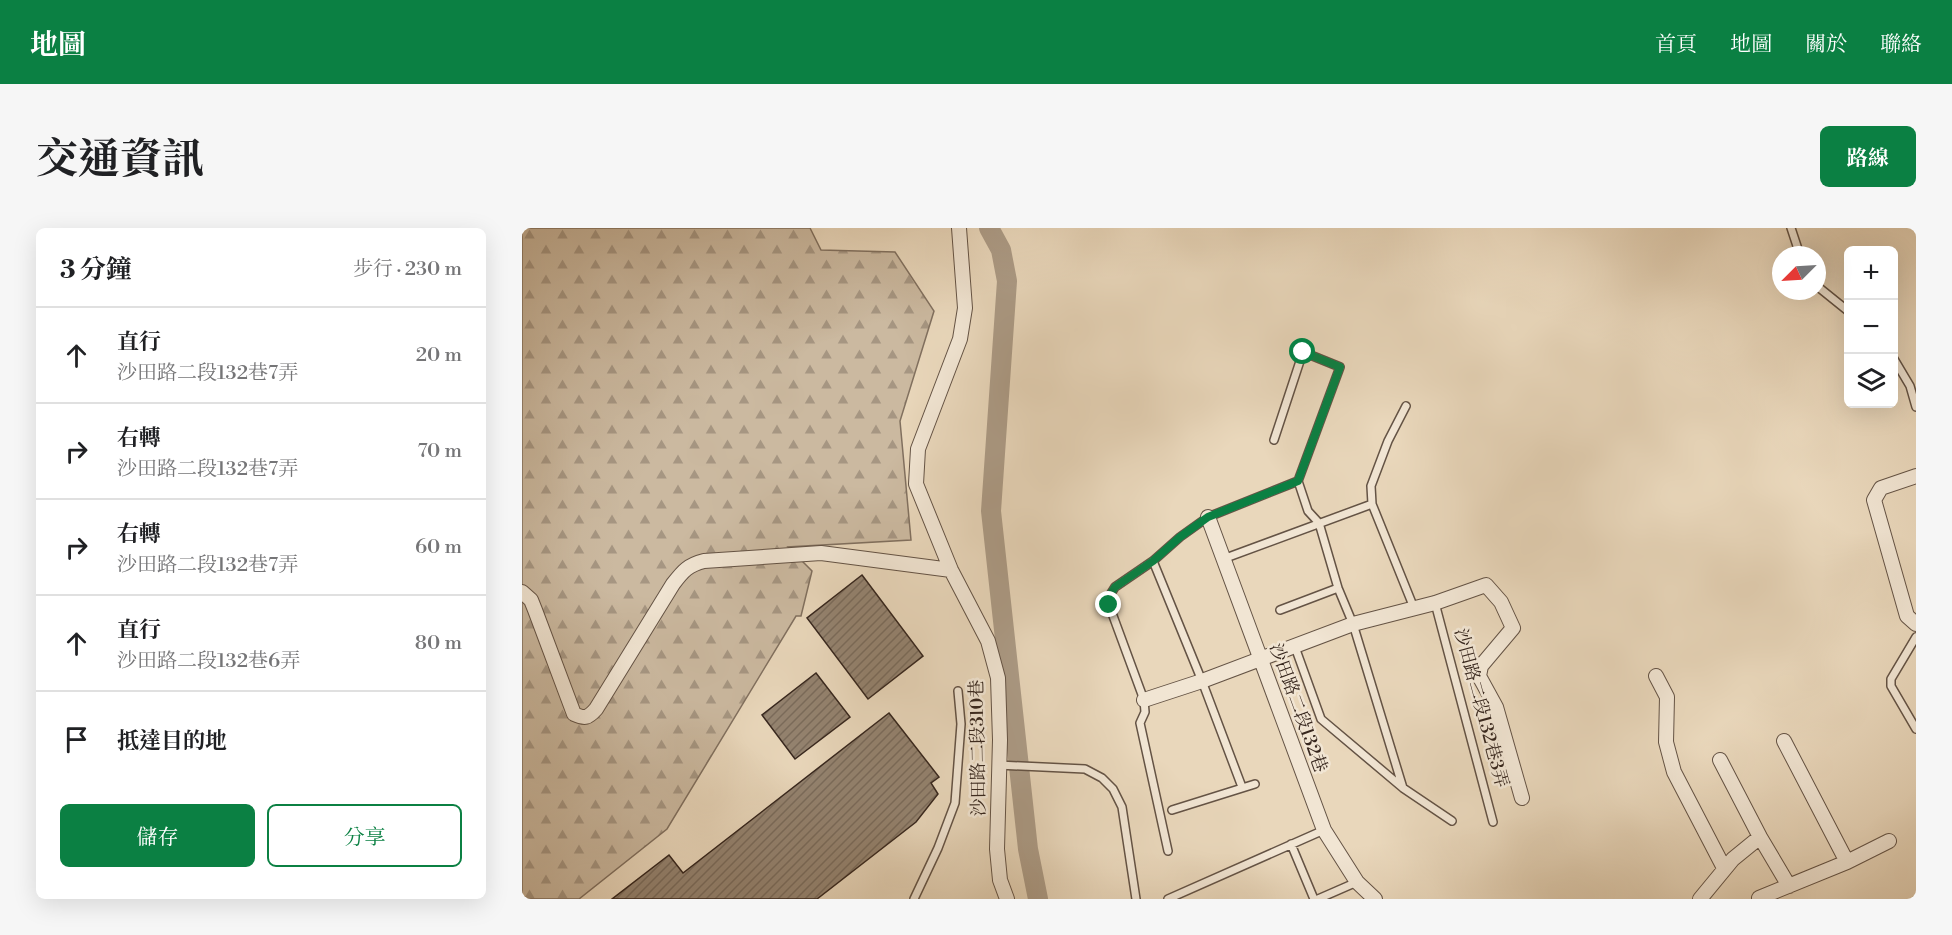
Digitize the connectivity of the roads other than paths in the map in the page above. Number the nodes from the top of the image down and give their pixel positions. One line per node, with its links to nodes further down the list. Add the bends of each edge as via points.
1 (959, 228): 17 (street, 沙田路二段310巷, via 965,308 960,339 918,449 916,483)
2 (1791, 228): 3 (lane)
3 (1797, 246)
4 (1826, 293): 5 (lane)
5 (1844, 308)
6 (1898, 367): 8 (lane, via 1910,386)
7 (1406, 406): 12 (lane, via 1371,486)
8 (1916, 407)
9 (1274, 440): 11 (lane, via 1303,352 1340,367)
10 (1916, 477): 24 (street, via 1881,488 1874,500 1907,616)
11 (1298, 481): 13 (lane); 14 (lane, via 1308,511)
12 (1372, 504): 14 (lane); 21 (lane)
13 (1208, 517): 15 (street, 沙田路二段132巷); 16 (lane)
14 (1319, 523): 15 (lane); 18 (lane)
15 (1222, 559): 27 (street, 沙田路二段132巷)
16 (1153, 561): 29 (lane); 31 (lane, via 1115,587 1109,605)
17 (951, 570): 19 (street, via 821,553 691,564 673,584 596,709 583,718 574,714 536,610); 35 (street, 沙田路二段310巷, via 988,641 998,678)
18 (1338, 588): 22 (lane); 23 (lane)
19 (522, 592)
20 (1435, 603): 21 (street); 39 (street, via 1486,585 1501,602 1514,628 1480,666 1479,676 1496,707); 42 (lane, 沙田路二段132巷3弄)
21 (1414, 608): 23 (street)
22 (1280, 610)
23 (1353, 624): 26 (street); 38 (lane)
24 (1916, 624)
25 (1916, 637): 32 (lane, via 1891,679 1891,686)
26 (1294, 647): 27 (street); 38 (lane, via 1321,719)
27 (1261, 658): 29 (street); 43 (street, 沙田路二段132巷)
28 (1656, 676): 49 (street, via 1667,697 1666,742 1674,772)
29 (1202, 681): 31 (street); 37 (lane)
30 (958, 691): 53 (lane, via 961,724 955,803)
31 (1144, 700): 47 (lane, via 1145,712 1140,723)
32 (1916, 729)
33 (1784, 741): 48 (street)
34 (1720, 760): 44 (street)
35 (1004, 765): 54 (street, 沙田路二段310巷, via 997,849); 55 (lane, via 1085,769 1113,789 1122,807)
36 (1255, 783): 37 (lane)
37 (1242, 787): 40 (lane)
38 (1403, 788): 41 (lane)
39 (1522, 798)
40 (1172, 810)
41 (1452, 821)
42 (1493, 822)
43 (1324, 830): 46 (lane); 50 (street, 沙田路二段132巷)
44 (1760, 837): 49 (street); 51 (street)
45 (1889, 841): 48 (street)
46 (1291, 844): 56 (lane); 57 (lane)
47 (1168, 851)
48 (1847, 862): 51 (street)
49 (1724, 868): 59 (street)
50 (1357, 882): 57 (lane); 58 (street, 沙田路二段132巷)
51 (1789, 886): 52 (street)
52 (1759, 898)
53 (914, 899)
54 (1006, 899)
55 (1136, 899)
56 (1168, 899)
57 (1316, 899)
58 (1375, 899)
59 (1700, 899)

